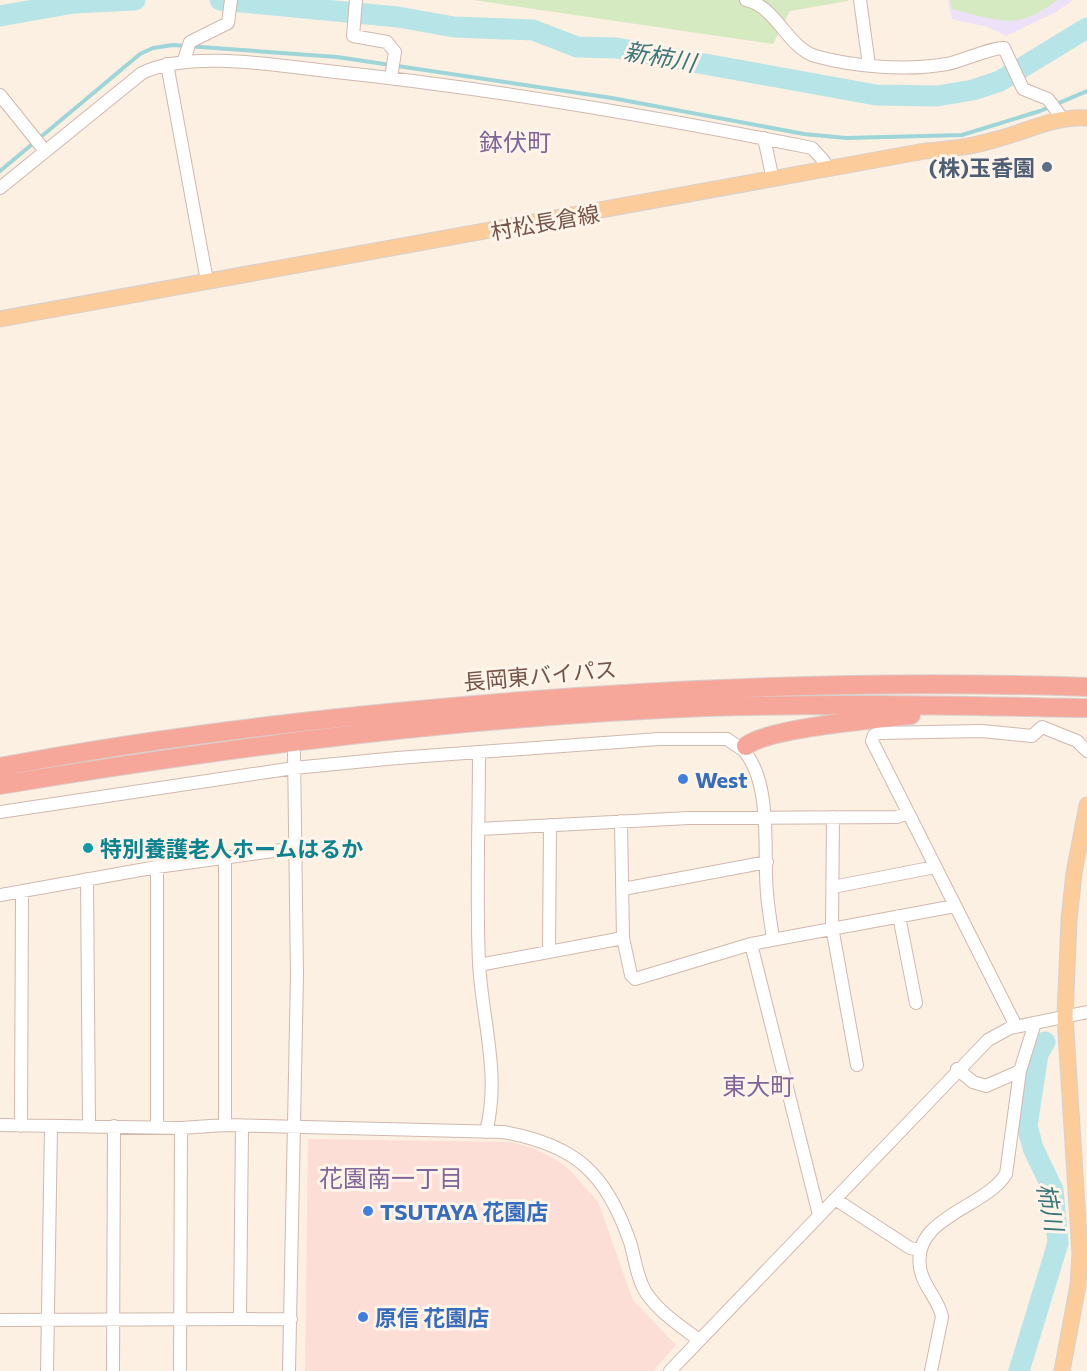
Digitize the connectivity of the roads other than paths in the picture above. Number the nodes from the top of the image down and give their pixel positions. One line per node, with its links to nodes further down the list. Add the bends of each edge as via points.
1 (231, 0): 5 (street, via 228,23 189,42)
2 (356, 0): 8 (street, via 352,36 387,42 395,52)
3 (746, 0): 7 (street, via 758,3 813,55)
4 (860, 0): 7 (street)
5 (185, 58): 6 (street); 8 (street)
6 (167, 63): 13 (street, via 142,73); 17 (street)
7 (869, 65): 10 (street, via 945,64 1004,48 1023,89 1048,99)
8 (392, 70): 12 (street)
9 (0, 95): 13 (street)
10 (1062, 117): 11 (main road, 村松長倉線); 14 (main road, 村松長倉線, via 972,145)
11 (1087, 118)
12 (764, 138): 14 (street, via 813,148); 15 (street)
13 (45, 151): 16 (street)
14 (826, 169): 15 (main road, 村松長倉線)
15 (773, 180): 17 (main road, 村松長倉線)
16 (0, 188)
17 (207, 281): 18 (main road, 村松長倉線)
18 (0, 320)
19 (1087, 687): 28 (highway, 長岡東バイパス, via 849,684 630,692 334,718)
20 (981, 707): 21 (highway, 長岡東バイパス); 24 (highway, via 781,733 759,737); 32 (highway, 長岡東バイパス, via 741,706 490,721 203,752)
21 (1057, 708): 22 (highway, 長岡東バイパス); 23 (street)
22 (1087, 708)
23 (1042, 727): 25 (street, via 1077,741); 35 (street, via 1032,736 982,732 874,735 874,747)
24 (745, 748): 27 (street, via 727,739 713,738); 37 (street)
25 (1087, 750)
26 (294, 752): 31 (street)
27 (479, 752): 31 (street); 40 (street)
28 (70, 753): 29 (highway); 30 (highway, 長岡東バイパス)
29 (0, 762)
30 (0, 767)
31 (294, 768): 34 (street); 41 (street)
32 (0, 785)
33 (1087, 805): 61 (main road, via 1069,920)
34 (0, 812)
35 (908, 813): 36 (street, via 897,817); 45 (street)
36 (833, 817): 37 (street); 47 (street)
37 (766, 818): 38 (street); 43 (street)
38 (621, 820): 39 (street); 48 (street)
39 (550, 825): 40 (street); 57 (street)
40 (479, 829): 58 (street)
41 (296, 848): 42 (street); 74 (street)
42 (225, 858): 44 (street); 68 (street)
43 (767, 862): 48 (street); 55 (street)
44 (157, 867): 46 (street); 72 (street)
45 (935, 867): 47 (street); 51 (street)
46 (87, 879): 49 (street); 70 (street)
47 (833, 887): 53 (street)
48 (622, 889): 54 (street)
49 (22, 891): 50 (street); 69 (street)
50 (0, 895)
51 (955, 906): 52 (street); 63 (street)
52 (899, 916): 53 (street); 59 (street)
53 (832, 927): 55 (street); 64 (street)
54 (623, 938): 56 (street, via 635,979); 57 (street)
55 (773, 939): 56 (street)
56 (751, 944): 79 (street)
57 (549, 951): 58 (street)
58 (479, 965): 77 (street, via 490,1036 492,1107)
59 (916, 1003)
60 (1087, 1012): 61 (street)
61 (1065, 1016): 62 (street); 94 (main road, via 1080,1254)
62 (1035, 1023): 63 (street); 66 (street)
63 (1016, 1026): 65 (street, via 988,1040)
64 (857, 1065)
65 (957, 1069): 66 (street, via 973,1082 986,1086); 78 (street)
66 (1020, 1071): 80 (street, via 1006,1174 927,1236)
67 (0, 1125): 69 (street)
68 (225, 1125): 73 (street); 76 (street)
69 (21, 1126): 75 (street)
70 (89, 1126): 71 (street); 75 (street)
71 (114, 1126): 72 (street); 82 (street)
72 (157, 1126): 76 (street)
73 (242, 1126): 74 (street); 83 (street)
74 (295, 1126): 77 (street); 84 (street)
75 (51, 1127): 86 (street)
76 (181, 1128): 81 (street)
77 (486, 1131): 87 (street, via 535,1139 593,1172 618,1209 647,1294)
78 (835, 1199): 79 (street); 80 (street, via 910,1248)
79 (819, 1215): 87 (street)
80 (920, 1250): 93 (street, via 923,1279 942,1317)
81 (180, 1318): 82 (street); 83 (street); 90 (street)
82 (113, 1319): 86 (street); 89 (street)
83 (240, 1319): 84 (street)
84 (291, 1319): 91 (street)
85 (0, 1320): 86 (street)
86 (47, 1320): 88 (street)
87 (699, 1340): 92 (street)
88 (47, 1371)
89 (113, 1371)
90 (180, 1371)
91 (289, 1371)
92 (670, 1371)
93 (931, 1371)
94 (1062, 1371)

